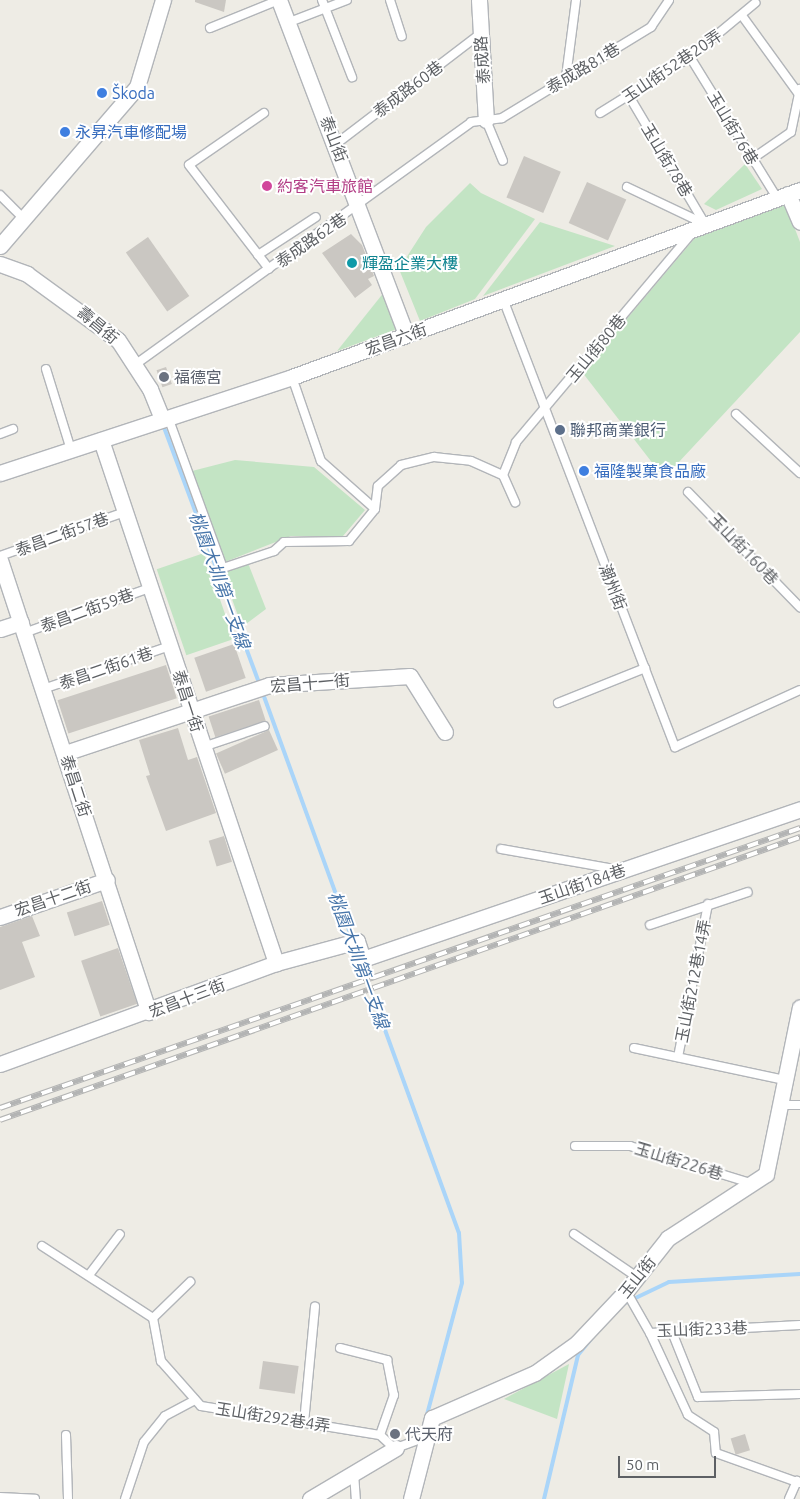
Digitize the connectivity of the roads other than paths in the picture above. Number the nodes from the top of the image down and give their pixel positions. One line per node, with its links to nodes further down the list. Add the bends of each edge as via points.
1 (163, 0): 31 (street, via 137,88)
2 (279, 0): 12 (street, 泰山街); 13 (lane)
3 (322, 0): 10 (lane)
4 (347, 0): 10 (lane)
5 (390, 0): 15 (lane)
6 (479, 0): 14 (street, 泰成路)
7 (576, 0): 18 (lane)
8 (670, 0): 18 (lane, 泰成路81巷, via 651,27)
9 (755, 3): 11 (lane, 玉山街52巷20弄)
10 (325, 8): 12 (lane); 17 (lane)
11 (743, 16): 16 (lane, 玉山街52巷20弄); 19 (lane)
12 (287, 23): 24 (street, 泰山街)
13 (210, 28)
14 (480, 34): 23 (street, 泰成路); 24 (lane, 泰成路60巷)
15 (402, 36)
16 (690, 57): 20 (lane, 玉山街52巷20弄); 25 (lane, 玉山街76巷)
17 (352, 77)
18 (566, 77): 23 (lane, 泰成路81巷, via 502,118)
19 (799, 91): 25 (lane, via 798,112 790,132)
20 (629, 96): 22 (lane, 玉山街52巷20弄); 34 (lane, 玉山街78巷)
21 (264, 113): 36 (lane, via 189,165)
22 (600, 113)
23 (486, 120): 26 (lane); 30 (lane, 泰成路62巷, via 471,122)
24 (336, 144): 30 (street, 泰山街)
25 (752, 159): 28 (lane, 玉山街76巷)
26 (503, 161)
27 (627, 188): 34 (lane)
28 (788, 194): 33 (street); 34 (street, 宏昌六街)
29 (0, 195): 31 (lane)
30 (359, 206): 37 (lane, 泰成路62巷); 40 (street, 泰山街)
31 (22, 217): 35 (street)
32 (316, 217): 36 (lane)
33 (800, 222)
34 (702, 225): 39 (street, 宏昌六街); 44 (lane, 玉山街80巷)
35 (0, 246)
36 (258, 255): 37 (lane)
37 (269, 269): 41 (lane, 泰成路62巷)
38 (4, 270): 41 (street, 壽昌街, via 27,274 82,311 118,340)
39 (503, 299): 40 (street, 宏昌六街); 44 (lane, 潮州街)
40 (406, 335): 43 (street, 宏昌六街)
41 (136, 364): 46 (street, 壽昌街)
42 (46, 369): 50 (lane)
43 (292, 377): 46 (street, 宏昌六街); 56 (lane, via 321,461)
44 (544, 408): 53 (lane, 玉山街80巷, via 516,442); 64 (lane, 潮州街)
45 (736, 414): 52 (lane)
46 (161, 420): 49 (street, 宏昌六街); 56 (lane, via 223,568 274,551 284,542 349,541)
47 (13, 430): 48 (lane)
48 (0, 434)
49 (101, 440): 50 (street, 宏昌六街); 57 (street, 泰昌一街)
50 (71, 450): 51 (street, 宏昌六街)
51 (0, 473)
52 (800, 473)
53 (503, 475): 55 (lane); 56 (lane, via 471,461 434,457 401,465 378,486)
54 (688, 492): 60 (lane, 玉山街160巷)
55 (514, 502)
56 (375, 509)
57 (125, 512): 58 (lane, 泰昌二街57巷); 59 (street, 泰昌一街)
58 (0, 558): 61 (street, 泰昌二街)
59 (150, 588): 61 (lane, 泰昌二街59巷); 63 (street, 泰昌一街)
60 (800, 607)
61 (23, 627): 62 (street); 65 (street, 泰昌二街)
62 (0, 629)
63 (170, 646): 65 (lane, 泰昌二街61巷); 68 (street, 泰昌一街)
64 (645, 668): 66 (lane, 潮州街, via 675,747); 67 (lane)
65 (43, 689): 72 (street, 泰昌二街)
66 (800, 690)
67 (558, 703)
68 (191, 710): 70 (street, 宏昌十一街, via 261,687 410,676); 71 (street, 泰昌一街); 72 (street, 宏昌十一街)
69 (266, 726): 71 (lane)
70 (445, 732)
71 (203, 747): 82 (street, 泰昌一街)
72 (65, 753): 76 (street, 泰昌二街)
73 (800, 809): 75 (street, 玉山街184巷)
74 (500, 849): 75 (lane)
75 (621, 871): 81 (street, 玉山街184巷)
76 (107, 880): 79 (street, 宏昌十二街); 84 (street, 泰昌二街)
77 (748, 892): 78 (lane)
78 (708, 904): 80 (lane); 86 (lane, 玉山街212巷14弄)
79 (0, 917)
80 (650, 925)
81 (363, 959): 82 (street, 宏昌十三街, via 353,942)
82 (276, 963): 84 (street, 宏昌十三街)
83 (800, 1007): 88 (street, 玉山街)
84 (149, 1012): 87 (street, 宏昌十三街)
85 (634, 1048): 86 (lane)
86 (678, 1058): 88 (lane)
87 (0, 1064)
88 (785, 1080): 89 (street, 玉山街)
89 (780, 1105): 90 (lane); 92 (street, 玉山街, via 766,1174)
90 (800, 1105)
91 (575, 1146): 92 (lane, 玉山街226巷, via 630,1146)
92 (752, 1183): 97 (street, 玉山街, via 668,1238)
93 (120, 1234): 96 (lane)
94 (574, 1234): 97 (lane)
95 (42, 1246): 96 (lane)
96 (89, 1275): 101 (lane)
97 (637, 1278): 99 (street, 玉山街)
98 (190, 1282): 101 (lane)
99 (627, 1293): 104 (lane, 玉山街233巷); 111 (street, 玉山街, via 577,1343 535,1373 432,1418)
100 (315, 1307): 108 (lane)
101 (153, 1318): 107 (lane, 玉山街292巷4弄, via 161,1361)
102 (800, 1325): 103 (lane, 玉山街233巷)
103 (672, 1332): 104 (lane, 玉山街233巷); 106 (lane, via 698,1397)
104 (650, 1333): 114 (lane, via 688,1415 714,1432 716,1453)
105 (340, 1348): 110 (lane, via 387,1360 394,1395)
106 (800, 1394)
107 (195, 1400): 108 (lane, 玉山街292巷4弄, via 201,1406); 118 (lane, via 165,1416 144,1442)
108 (304, 1423): 110 (lane, 玉山街292巷4弄)
109 (66, 1435): 117 (lane)
110 (380, 1435): 112 (lane)
111 (426, 1438): 112 (lane); 121 (street, 玉山街)
112 (396, 1448): 113 (street)
113 (354, 1473): 119 (street); 120 (lane)
114 (798, 1482): 122 (lane)
115 (0, 1497): 116 (lane)
116 (35, 1499)
117 (68, 1499)
118 (125, 1499)
119 (310, 1499)
120 (356, 1499)
121 (411, 1499)
122 (790, 1499)

